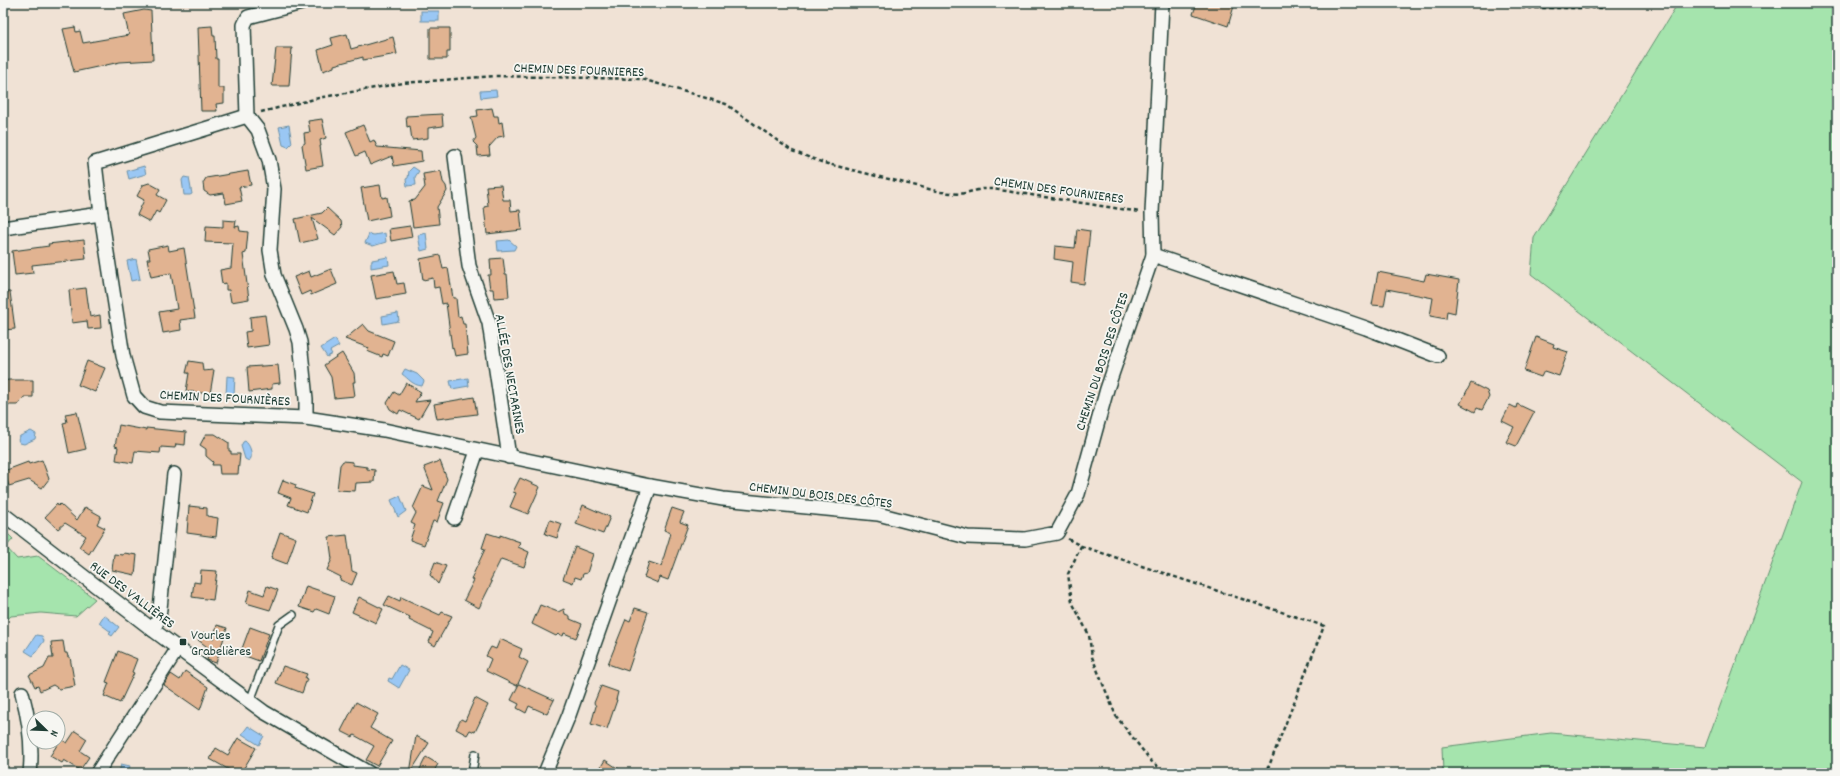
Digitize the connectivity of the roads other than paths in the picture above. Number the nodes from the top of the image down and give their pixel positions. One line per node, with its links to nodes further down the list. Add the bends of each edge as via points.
1 (302, 3): 3 (street, via 248,17 244,25)
2 (1162, 3): 7 (street, CHEMIN DU BOIS DES CÔTES, via 1152,214)
3 (247, 116): 5 (street, CHEMIN DES FOURNIÈRES, via 95,163); 9 (street, via 258,130 269,160 274,188 270,250 274,274 300,342)
4 (455, 156): 11 (street, ALLÉE DES NECTARINES, via 469,266 489,323)
5 (101, 214): 6 (street); 9 (street, CHEMIN DES FOURNIÈRES, via 123,356 134,396 144,407 160,412)
6 (3, 228)
7 (1153, 255): 8 (street, via 1366,328); 13 (street, CHEMIN DU BOIS DES CÔTES, via 1107,389 1078,494 1058,533 1025,539 967,537 878,514 723,499)
8 (1438, 356)
9 (306, 418): 10 (street, CHEMIN DES FOURNIÈRES, via 384,430)
10 (477, 451): 11 (street, CHEMIN DES FOURNIÈRES); 15 (street)
11 (509, 457): 13 (street, CHEMIN DES FOURNIÈRES)
12 (174, 474): 17 (street, via 159,618)
13 (650, 486): 26 (street, via 569,715)
14 (3, 514): 17 (street, RUE DES VALLIÈRES)
15 (454, 518)
16 (293, 615): 20 (lane, via 279,625)
17 (153, 630): 18 (street, RUE DES VALLIÈRES)
18 (178, 648): 20 (street, RUE DES VALLIÈRES); 23 (street)
19 (22, 692): 22 (street, via 28,715 32,759)
20 (250, 701): 24 (street, RUE DES VALLIÈRES, via 264,712)
21 (476, 754): 25 (lane)
22 (29, 773)
23 (97, 773)
24 (369, 773)
25 (472, 773)
26 (545, 773)

